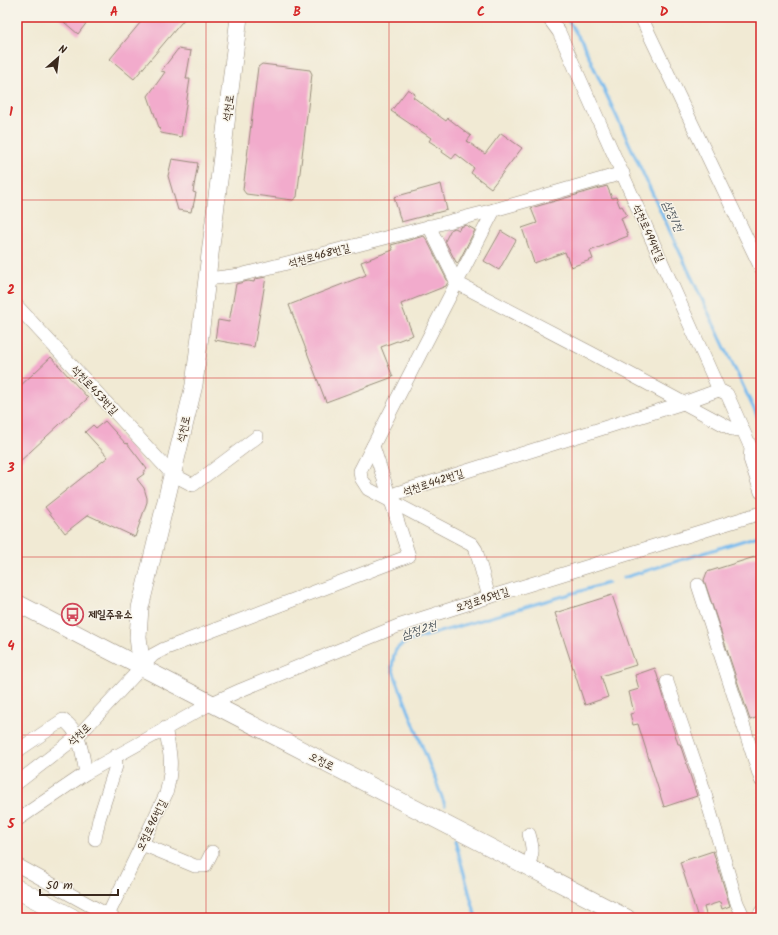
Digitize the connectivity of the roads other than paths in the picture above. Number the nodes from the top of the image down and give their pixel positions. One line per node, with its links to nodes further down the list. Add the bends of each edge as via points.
1 (239, 17): 8 (main road, 석천로)
2 (548, 17): 4 (street, 석천로494번길, via 559,32)
3 (641, 17): 7 (street)
4 (623, 172): 5 (street, 석천로468번길); 11 (street, 석천로494번길)
5 (494, 210): 6 (street, 석천로468번길); 9 (street)
6 (429, 226): 8 (street, 석천로468번길, via 240,275); 9 (street)
7 (761, 268)
8 (207, 277): 16 (main road, 석천로, via 194,385)
9 (457, 283): 12 (street); 15 (street)
10 (17, 306): 16 (street, 석천로453번길)
11 (719, 390): 12 (street, 석천로442번길); 13 (street, 석천로494번길, via 727,394)
12 (683, 403): 13 (street, via 732,429); 18 (street, 석천로442번길, via 398,493)
13 (742, 428): 17 (street, 석천로494번길, via 751,448 750,459)
14 (257, 437): 16 (street, via 194,484)
15 (373, 446): 18 (street); 18 (street, via 360,471 361,478 368,489)
16 (172, 474): 23 (main road, 석천로, via 140,608 138,637)
17 (761, 492)
18 (391, 501): 21 (street, via 472,544); 23 (street, 석천로442번길, via 409,556 164,649 153,655)
19 (761, 513): 21 (street, 오정로95번길)
20 (698, 584): 31 (street)
21 (489, 596): 25 (street, 오정로95번길, via 398,626)
22 (17, 603): 23 (main road, 오정로)
23 (142, 669): 25 (main road, 오정로); 27 (street, 석천로)
24 (667, 682): 45 (street, via 700,777 737,903)
25 (210, 704): 26 (street); 39 (main road, 오정로)
26 (165, 728): 29 (street); 36 (street, 오정로96번길, via 171,755 170,777 166,794)
27 (78, 736): 28 (street, via 63,720); 30 (street); 32 (street, 석천로)
28 (17, 751)
29 (115, 756): 30 (street); 35 (street, via 116,766)
30 (86, 773): 33 (street)
31 (761, 780)
32 (17, 784)
33 (17, 820)
34 (529, 834): 39 (street, via 533,856)
35 (95, 839)
36 (142, 844): 37 (street, via 195,866 205,866); 42 (street, 오정로96번길)
37 (212, 852)
38 (17, 865): 42 (street, 오정로96번길)
39 (527, 867): 44 (main road, 오정로)
40 (17, 889): 43 (highway)
41 (761, 912): 46 (street)
42 (110, 917)
43 (72, 918)
44 (626, 918)
45 (744, 918)
46 (758, 918)

